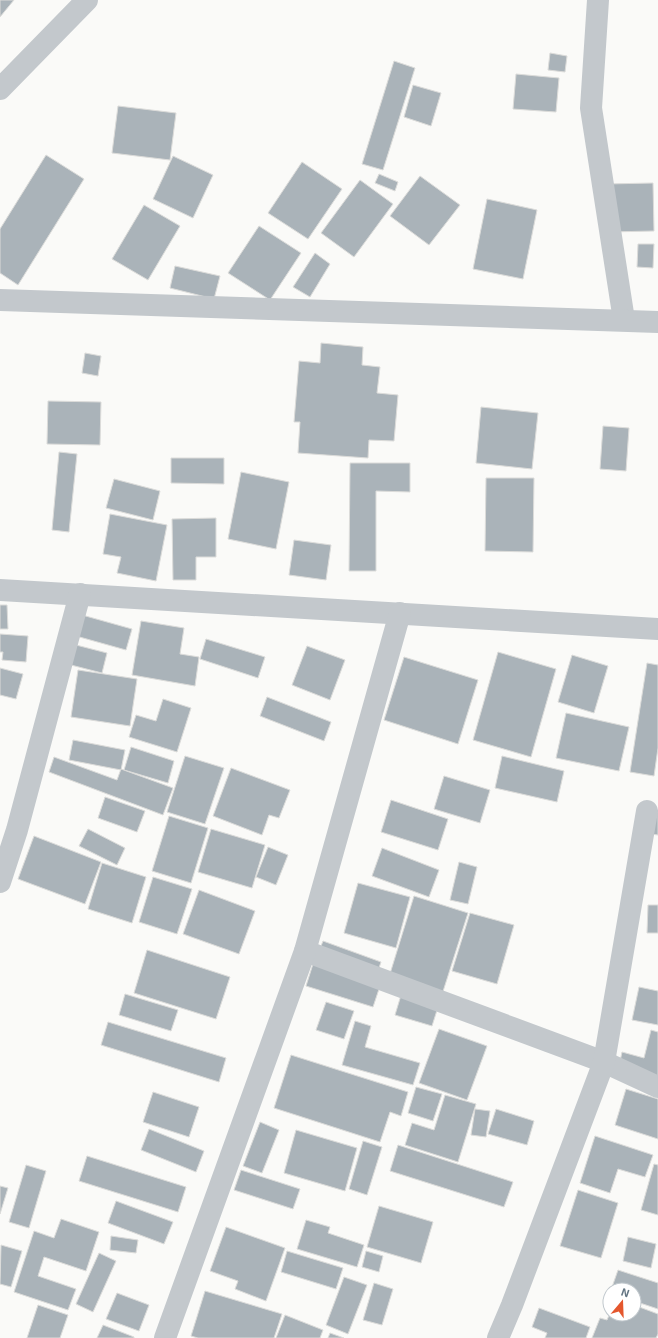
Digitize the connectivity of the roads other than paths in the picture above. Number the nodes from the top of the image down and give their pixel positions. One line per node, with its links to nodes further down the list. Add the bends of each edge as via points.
1 (87, 0): 3 (street)
2 (598, 0): 5 (street, via 591,108)
3 (0, 89)
4 (0, 300): 5 (street)
5 (624, 320): 6 (street)
6 (658, 322)
7 (0, 590): 8 (street)
8 (80, 594): 9 (street); 12 (street, via 17,830)
9 (400, 613): 10 (street); 13 (street)
10 (658, 629)
11 (646, 811): 14 (street)
12 (0, 882)
13 (305, 951): 14 (street); 16 (street)
14 (604, 1062): 15 (street); 17 (street)
15 (658, 1087)
16 (165, 1338)
17 (498, 1338)

